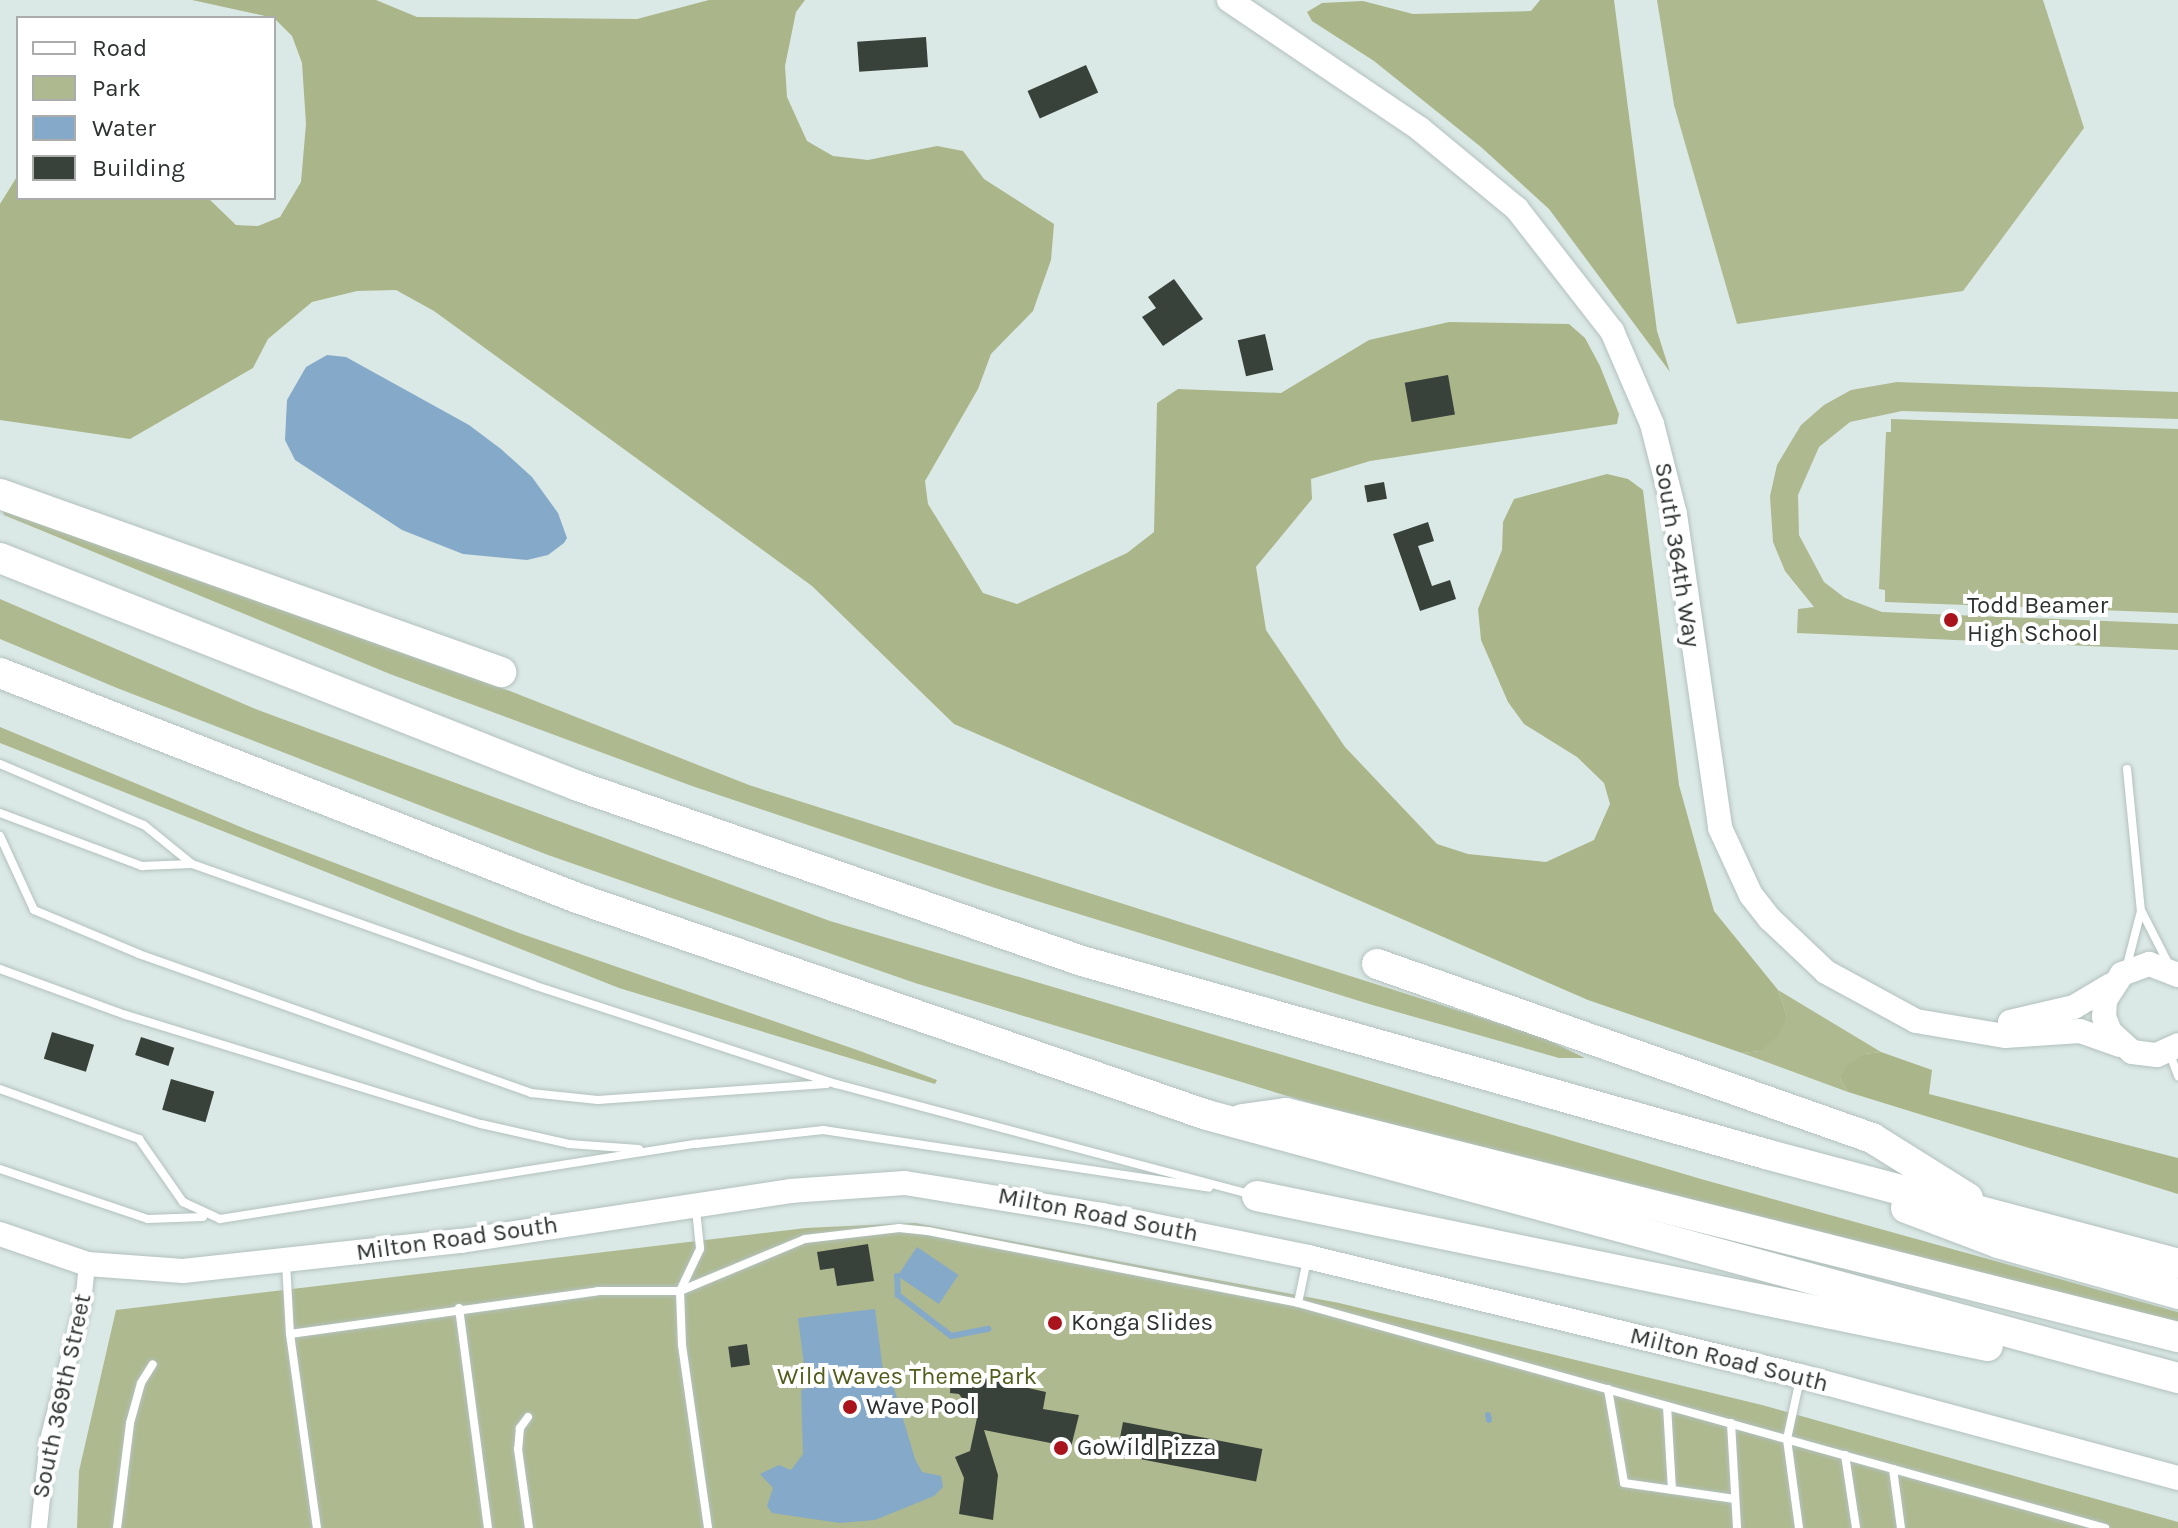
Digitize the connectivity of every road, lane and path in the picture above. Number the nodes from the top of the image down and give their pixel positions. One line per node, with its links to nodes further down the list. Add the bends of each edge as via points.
1 (1229, 0): 16 (street, South 364th Way, via 1420,129 1517,209 1612,331 1665,466 1712,791 1720,828 1751,895 1795,947 1852,990 1916,1021)
2 (0, 494): 4 (highway)
3 (0, 558): 24 (highway, via 578,786 1082,961)
4 (501, 672)
5 (0, 673): 22 (highway, via 577,898)
6 (0, 764): 10 (lane, via 144,825)
7 (2127, 769): 11 (lane)
8 (0, 813): 10 (lane, via 142,866)
9 (0, 836): 20 (lane, via 34,910 139,954 531,1093 598,1100)
10 (192, 864): 20 (lane)
11 (2141, 911): 14 (lane); 15 (lane)
12 (1377, 964): 28 (highway, via 1872,1138)
13 (0, 969): 23 (lane, via 126,1015 481,1124 618,1150)
14 (2177, 974): 15 (street, via 2149,964)
15 (2117, 979): 16 (street, South 364th Way, via 2089,1001 2056,1012); 17 (street, via 2104,1017)
16 (1956, 1029): 17 (street, South 364th Way, via 2005,1036 2080,1031)
17 (2120, 1045): 18 (street, South 364th Way, via 2144,1055)
18 (2173, 1048): 19 (lane)
19 (2178, 1076)
20 (836, 1084): 26 (lane)
21 (0, 1089): 29 (lane, via 139,1139 175,1193)
22 (1228, 1121): 40 (highway, via 1286,1113); 43 (highway)
23 (696, 1144): 26 (lane, via 780,1132 867,1133); 29 (lane, via 255,1217)
24 (1766, 1154): 28 (highway); 36 (highway, via 1998,1243)
25 (0, 1169): 29 (lane, via 148,1219)
26 (1257, 1196): 44 (highway)
27 (696, 1205): 31 (street, Milton Road South, via 790,1191 905,1183 1102,1215); 32 (street, Milton Road South); 35 (lane, via 700,1249)
28 (1994, 1214): 34 (highway)
29 (208, 1216)
30 (0, 1234): 33 (street, Milton Road South)
31 (1308, 1257): 37 (lane); 42 (street, Milton Road South)
32 (286, 1262): 33 (street, Milton Road South, via 183,1271); 39 (lane)
33 (87, 1264): 55 (street, South 369th Street, via 83,1304 48,1440)
34 (2178, 1264)
35 (680, 1291): 37 (lane, via 805,1239 899,1228); 38 (lane, via 625,1289); 60 (lane, via 686,1386)
36 (2178, 1294)
37 (1298, 1303): 45 (lane)
38 (459, 1308): 39 (lane); 58 (lane)
39 (290, 1334): 57 (lane)
40 (2178, 1337)
41 (153, 1364): 56 (lane, via 141,1383 130,1423)
42 (1800, 1376): 49 (lane); 52 (street, Milton Road South)
43 (2178, 1378)
44 (2178, 1385)
45 (1608, 1389): 46 (lane); 53 (lane, via 1624,1483)
46 (1667, 1406): 48 (lane); 53 (lane)
47 (528, 1417): 59 (lane, via 520,1428 518,1449)
48 (1731, 1423): 49 (lane); 54 (lane)
49 (1787, 1439): 50 (lane); 62 (lane)
50 (1845, 1455): 51 (lane); 63 (lane)
51 (1893, 1469): 64 (lane); 65 (lane)
52 (2178, 1478)
53 (1672, 1490): 54 (lane)
54 (1735, 1499): 61 (lane)
55 (39, 1528)
56 (117, 1528)
57 (317, 1528)
58 (488, 1528)
59 (529, 1528)
60 (708, 1528)
61 (1737, 1528)
62 (1799, 1528)
63 (1856, 1528)
64 (1901, 1528)
65 (2105, 1528)

